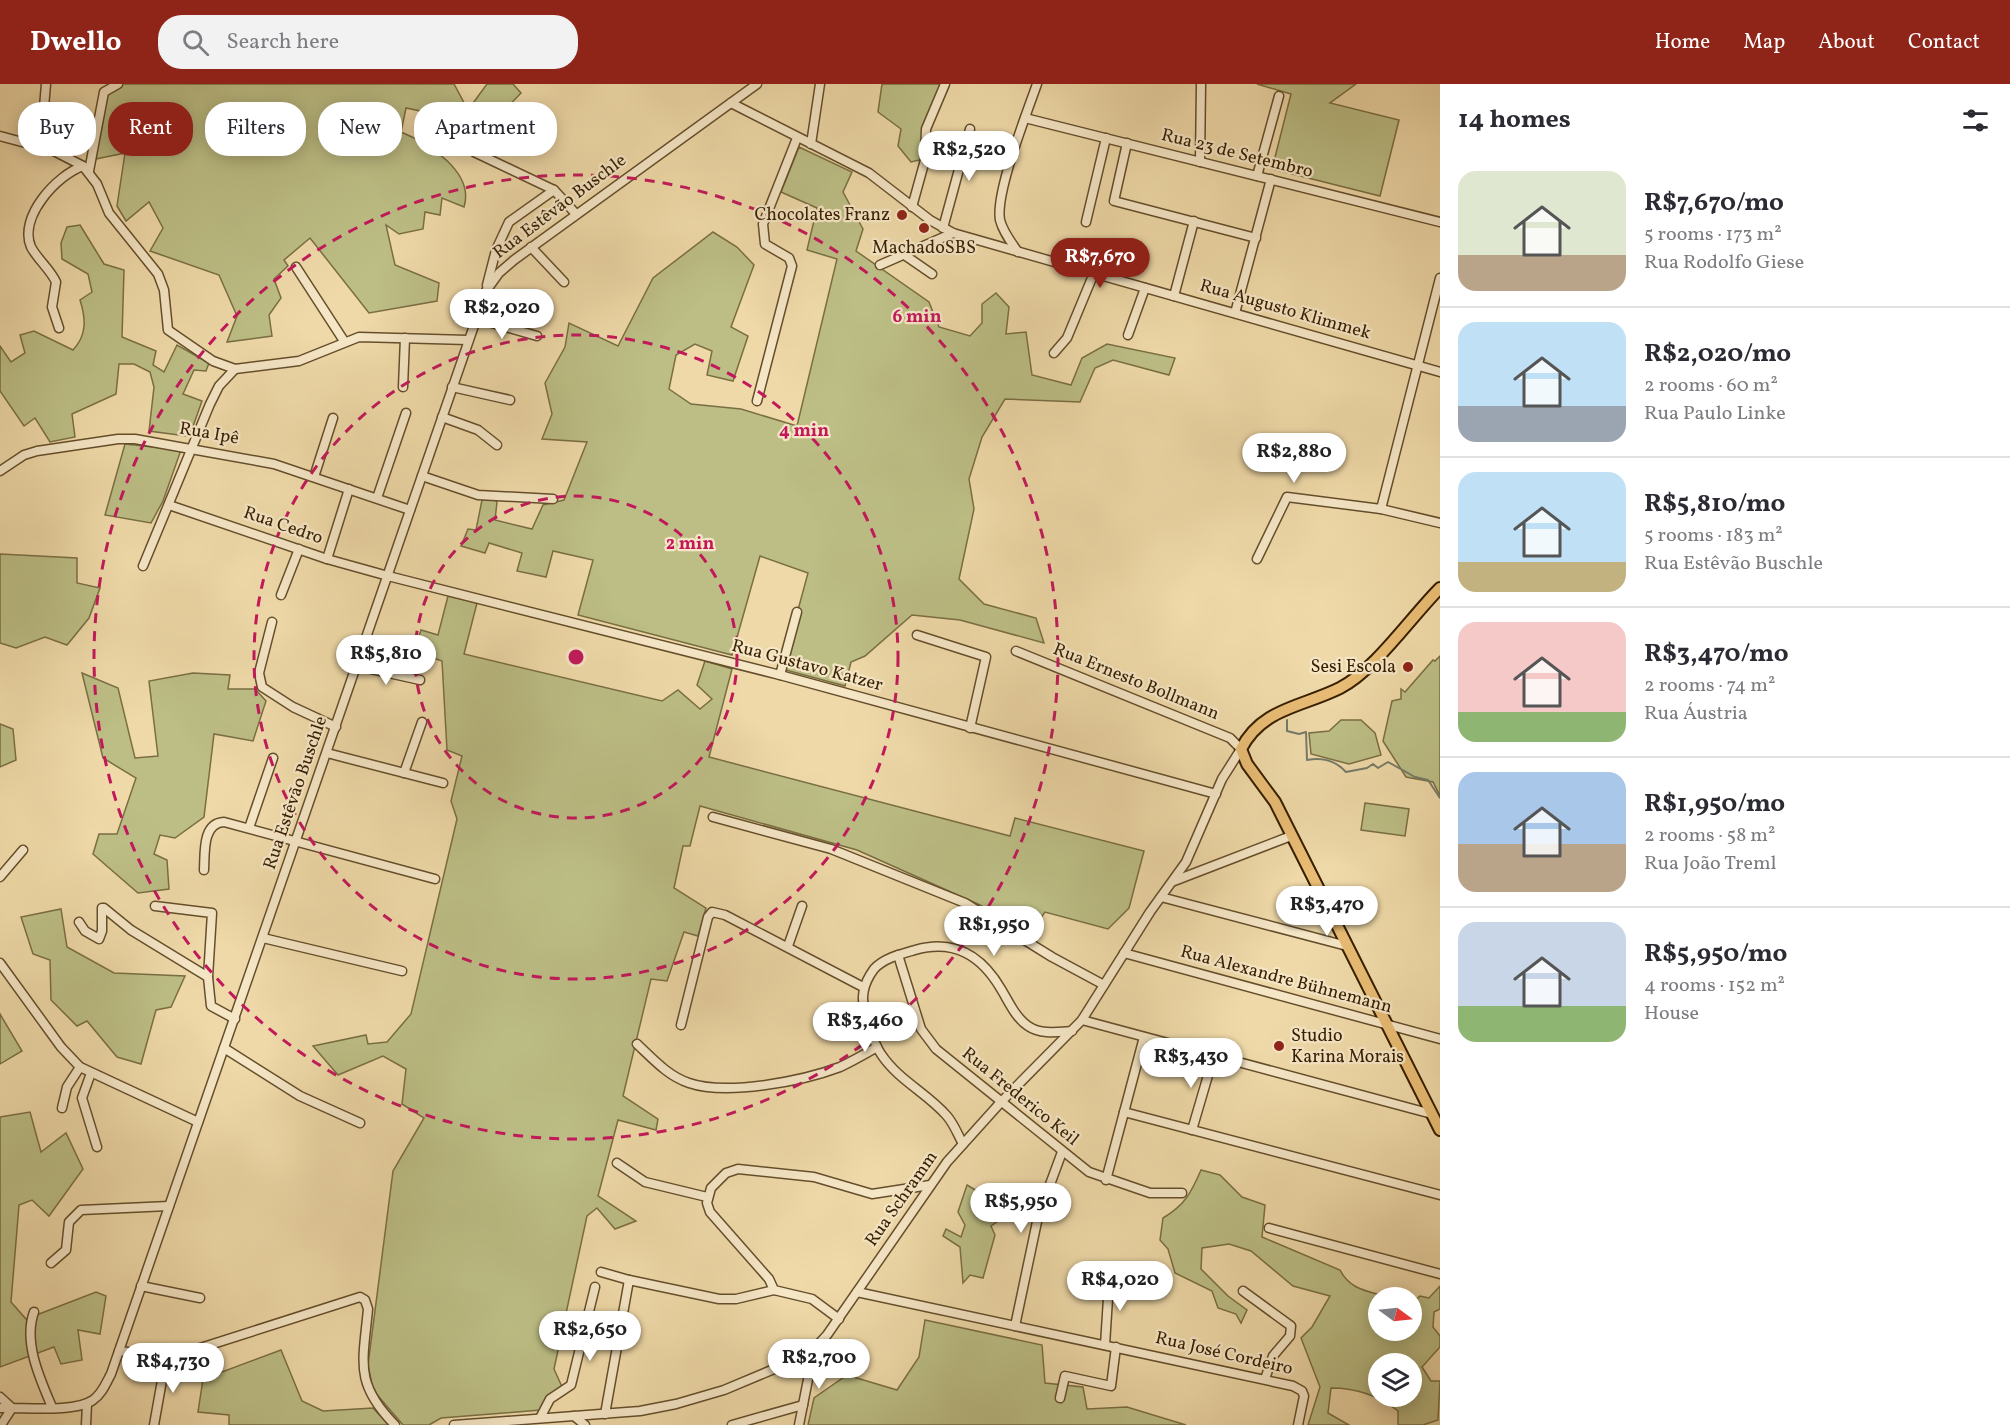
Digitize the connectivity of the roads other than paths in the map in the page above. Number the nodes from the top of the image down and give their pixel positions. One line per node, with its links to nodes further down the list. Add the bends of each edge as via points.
1 (46, 84): 9 (street)
2 (118, 84): 22 (street, via 104,92)
3 (757, 84): 10 (street, Rua Estêvão Buschle)
4 (820, 84): 18 (street)
5 (945, 84): 26 (street, via 926,129 925,160)
6 (1037, 84): 11 (street)
7 (1201, 84): 21 (street)
8 (1279, 96): 23 (street)
9 (44, 102)
10 (731, 103): 14 (street, Rua Augusto Klimmek); 27 (street, Rua Estêvão Buschle)
11 (1025, 118): 15 (street, Rua 23 de Setembro); 35 (street, via 999,212 1005,234)
12 (970, 129): 31 (street)
13 (0, 136): 16 (street)
14 (797, 138): 18 (street, Rua Augusto Klimmek); 61 (street, via 763,224 765,244 789,258 792,266)
15 (1106, 138): 17 (street, Rua 23 de Setembro); 29 (street)
16 (18, 142)
17 (1127, 143): 21 (street, Rua 23 de Setembro); 28 (street, via 1114,201)
18 (811, 144): 26 (street, Rua Augusto Klimmek, via 869,173)
19 (63, 156): 22 (street)
20 (482, 156): 25 (street)
21 (1200, 162): 23 (street, Rua 23 de Setembro)
22 (86, 168): 48 (street, via 62,178 33,214 29,227 33,250 56,282 52,307); 56 (street, via 109,213 158,274 164,290 168,330 213,361)
23 (1257, 176): 24 (street, Rua 23 de Setembro)
24 (1271, 179): 30 (street, Rua 23 de Setembro); 33 (street)
25 (554, 190): 27 (street); 44 (street, via 509,222 496,250)
26 (912, 207): 31 (street, Rua Augusto Klimmek)
27 (576, 214): 34 (street, Rua Estêvão Buschle)
28 (1194, 221): 33 (street); 45 (street)
29 (1086, 222)
30 (1440, 222)
31 (943, 228): 32 (street, Rua Augusto Klimmek)
32 (953, 233): 35 (street, Rua Augusto Klimmek); 36 (street)
33 (1256, 238): 46 (street)
34 (531, 247): 42 (street); 44 (street, Rua Estêvão Buschle, via 499,273)
35 (1018, 252): 39 (street, Rua Augusto Klimmek)
36 (903, 254): 37 (street); 40 (street)
37 (880, 265)
38 (296, 267): 53 (street)
39 (1094, 273): 43 (street, Rua Augusto Klimmek); 54 (street, via 1067,338)
40 (932, 274)
41 (1440, 278): 55 (street)
42 (564, 282)
43 (1145, 288): 45 (street, Rua Augusto Klimmek); 49 (street)
44 (486, 291): 47 (street, Rua Estêvão Buschle)
45 (1174, 296): 46 (street, Rua Augusto Klimmek)
46 (1235, 313): 55 (street, Rua Augusto Klimmek)
47 (475, 318): 50 (street); 52 (street, Rua Estêvão Buschle)
48 (59, 328)
49 (1128, 335)
50 (537, 336)
51 (405, 338): 52 (street); 53 (street, via 365,336); 58 (street)
52 (468, 340): 59 (street, Rua Estêvão Buschle)
53 (344, 341): 56 (street, via 304,360)
54 (1054, 353)
55 (1418, 365): 57 (street, Rua Augusto Klimmek); 74 (street)
56 (235, 369): 66 (street, via 219,386)
57 (1440, 372)
58 (403, 387)
59 (452, 387): 60 (street); 63 (street, Rua Estêvão Buschle)
60 (510, 400)
61 (758, 401)
62 (406, 413): 71 (street)
63 (442, 417): 65 (street, via 478,430); 68 (street, Rua Estêvão Buschle)
64 (333, 418): 69 (street)
65 (497, 445)
66 (192, 447): 67 (street, Rua Ipê, via 118,439 30,453); 69 (street, Rua Ipê); 73 (street)
67 (0, 471)
68 (422, 476): 72 (street, via 478,495); 75 (street, Rua Estêvão Buschle)
69 (315, 477): 70 (street, Rua Ipê)
70 (349, 489): 71 (street, Rua Ipê); 79 (street)
71 (377, 498): 75 (street, Rua Ipê)
72 (553, 499)
73 (169, 505): 77 (street, Rua Cedro); 80 (street)
74 (1381, 509): 76 (street); 78 (street, via 1287,497)
75 (410, 510): 81 (street, Rua Estêvão Buschle)
76 (1440, 523)
77 (298, 549): 79 (street, Rua Cedro); 83 (street)
78 (1257, 558)
79 (327, 559): 81 (street, Rua Cedro)
80 (143, 566)
81 (388, 576): 88 (street, Rua Estêvão Buschle); 89 (street, Rua Gustavo Katzer)
82 (1440, 588): 94 (main road, via 1357,678 1265,718 1251,730)
83 (281, 595)
84 (797, 612): 89 (street)
85 (272, 622): 92 (street, via 260,674 262,687 300,711)
86 (917, 635): 93 (street, via 986,657)
87 (1016, 651): 94 (street, Rua Ernesto Bollmann, via 1230,738)
88 (357, 666): 90 (street); 92 (street, Rua Estêvão Buschle)
89 (780, 675): 93 (street, Rua Gustavo Katzer)
90 (420, 680)
91 (422, 722): 97 (street)
92 (336, 727): 95 (street, Rua Estêvão Buschle)
93 (970, 728): 99 (street, Rua Gustavo Katzer)
94 (1241, 748): 99 (street, Rua Schramm); 102 (main road)
95 (327, 753): 97 (street); 103 (street, Rua Estêvão Buschle)
96 (273, 758): 101 (street)
97 (404, 773): 98 (street)
98 (443, 783)
99 (1216, 794): 108 (street, Rua Schramm)
100 (713, 817): 121 (street, via 831,849 958,900)
101 (249, 828): 103 (street); 105 (street, via 216,824 206,837)
102 (1292, 836): 108 (street); 115 (main road)
103 (296, 842): 107 (street); 113 (street, Rua Estêvão Buschle)
104 (23, 850): 106 (street)
105 (204, 870)
106 (0, 877)
107 (435, 879)
108 (1173, 882): 109 (street, Rua Schramm)
109 (1161, 897): 115 (street); 116 (street, Rua Schramm)
110 (155, 906): 120 (street, via 212,913)
111 (802, 906): 114 (street)
112 (79, 922): 120 (street, via 85,932 99,939 103,907 130,930)
113 (263, 938): 119 (street); 123 (street, Rua Estêvão Buschle)
114 (788, 946): 122 (street); 125 (street, via 720,913 710,914)
115 (1347, 946): 126 (main road)
116 (1124, 953): 121 (street, Rua Schramm); 126 (street, Rua Alexandre Bühnemann)
117 (898, 955): 122 (street, via 878,965); 127 (street, via 935,946 961,949 983,964 1028,1026 1051,1032); 136 (street, Rua Frederico Keil, via 924,1036)
118 (0, 963): 134 (street)
119 (402, 971)
120 (208, 977): 123 (street, via 212,1006)
121 (1104, 985): 124 (street, Rua Schramm)
122 (864, 987): 131 (street, via 865,1012)
123 (235, 1019): 132 (street, Rua Estêvão Buschle)
124 (1082, 1020): 127 (street, Rua Schramm); 128 (street)
125 (681, 1025)
126 (1388, 1025): 129 (street, Rua Alexandre Bühnemann); 139 (main road)
127 (1072, 1031): 136 (street, Rua Schramm)
128 (1144, 1037): 133 (street); 138 (street)
129 (1440, 1039)
130 (637, 1044): 131 (street, via 679,1078 719,1087 816,1074)
131 (877, 1047): 144 (street, via 896,1072 944,1114)
132 (224, 1048): 140 (street, Rua Estêvão Buschle); 141 (street, via 300,1096)
133 (1214, 1055): 139 (street); 142 (street)
134 (80, 1067): 135 (street); 137 (street, via 67,1087)
135 (91, 1073): 140 (street); 145 (street, via 82,1098)
136 (1001, 1102): 144 (street, Rua Schramm); 146 (street, Rua Frederico Keil)
137 (62, 1108)
138 (1124, 1112): 142 (street); 148 (street)
139 (1432, 1114): 143 (main road)
140 (198, 1122): 153 (street, Rua Estêvão Buschle)
141 (360, 1123)
142 (1192, 1130): 151 (street)
143 (1440, 1130)
144 (963, 1144): 149 (street, Rua Schramm)
145 (97, 1147)
146 (1062, 1152): 148 (street, Rua Frederico Keil); 168 (street, via 1036,1225)
147 (617, 1163): 152 (street, via 645,1182)
148 (1106, 1180): 150 (street, Rua Frederico Keil, via 1160,1195)
149 (930, 1185): 152 (street, via 872,1194 814,1177 747,1168 726,1173 715,1182); 164 (street, Rua Schramm)
150 (1182, 1193)
151 (1440, 1195)
152 (707, 1197): 162 (street, via 713,1217 765,1274)
153 (169, 1206): 155 (street, via 89,1208 77,1212 69,1222 66,1250); 160 (street, Rua Estêvão Buschle)
154 (1269, 1228): 157 (street)
155 (51, 1263)
156 (601, 1272): 159 (street)
157 (1440, 1274)
158 (1163, 1276): 169 (street, via 1113,1271 1108,1283)
159 (629, 1280): 162 (street, via 719,1299); 182 (street)
160 (141, 1286): 165 (street); 172 (street, Rua Estêvão Buschle)
161 (595, 1287): 184 (street, via 571,1385 550,1399)
162 (774, 1290): 167 (street, via 812,1299)
163 (1243, 1291): 174 (street, via 1292,1326 1290,1336 1273,1356)
164 (857, 1292): 167 (street, Rua Schramm); 168 (street, Rua José Cordeiro)
165 (200, 1298)
166 (34, 1312): 180 (street, via 31,1324 36,1368)
167 (839, 1318): 171 (street, Rua Schramm)
168 (1015, 1326): 169 (street, Rua José Cordeiro)
169 (1105, 1345): 170 (street, Rua José Cordeiro)
170 (1116, 1347): 174 (street, Rua José Cordeiro); 176 (street, via 1111,1386 1065,1376)
171 (814, 1349): 178 (street); 182 (street, Rua Schramm, via 788,1364 712,1394 654,1409)
172 (119, 1351): 173 (street); 177 (street, Rua Estêvão Buschle, via 102,1391)
173 (165, 1358): 188 (street); 189 (street, via 360,1297 368,1310 364,1379 373,1400)
174 (1265, 1379): 194 (street, Rua José Cordeiro, via 1302,1391)
175 (0, 1397): 179 (street)
176 (1060, 1398)
177 (87, 1404): 180 (street); 187 (street)
178 (803, 1405): 192 (street); 193 (street)
179 (12, 1407): 180 (street); 181 (street); 186 (street)
180 (52, 1407)
181 (0, 1408)
182 (604, 1414): 183 (street, Rua Schramm)
183 (574, 1416): 184 (street, Rua Schramm); 191 (street)
184 (544, 1420): 185 (street, Rua Schramm)
185 (521, 1422): 190 (street, Rua Schramm)
186 (1, 1425)
187 (86, 1425)
188 (154, 1425)
189 (395, 1425)
190 (454, 1425)
191 (585, 1425)
192 (732, 1425)
193 (799, 1425)
194 (1298, 1425)

